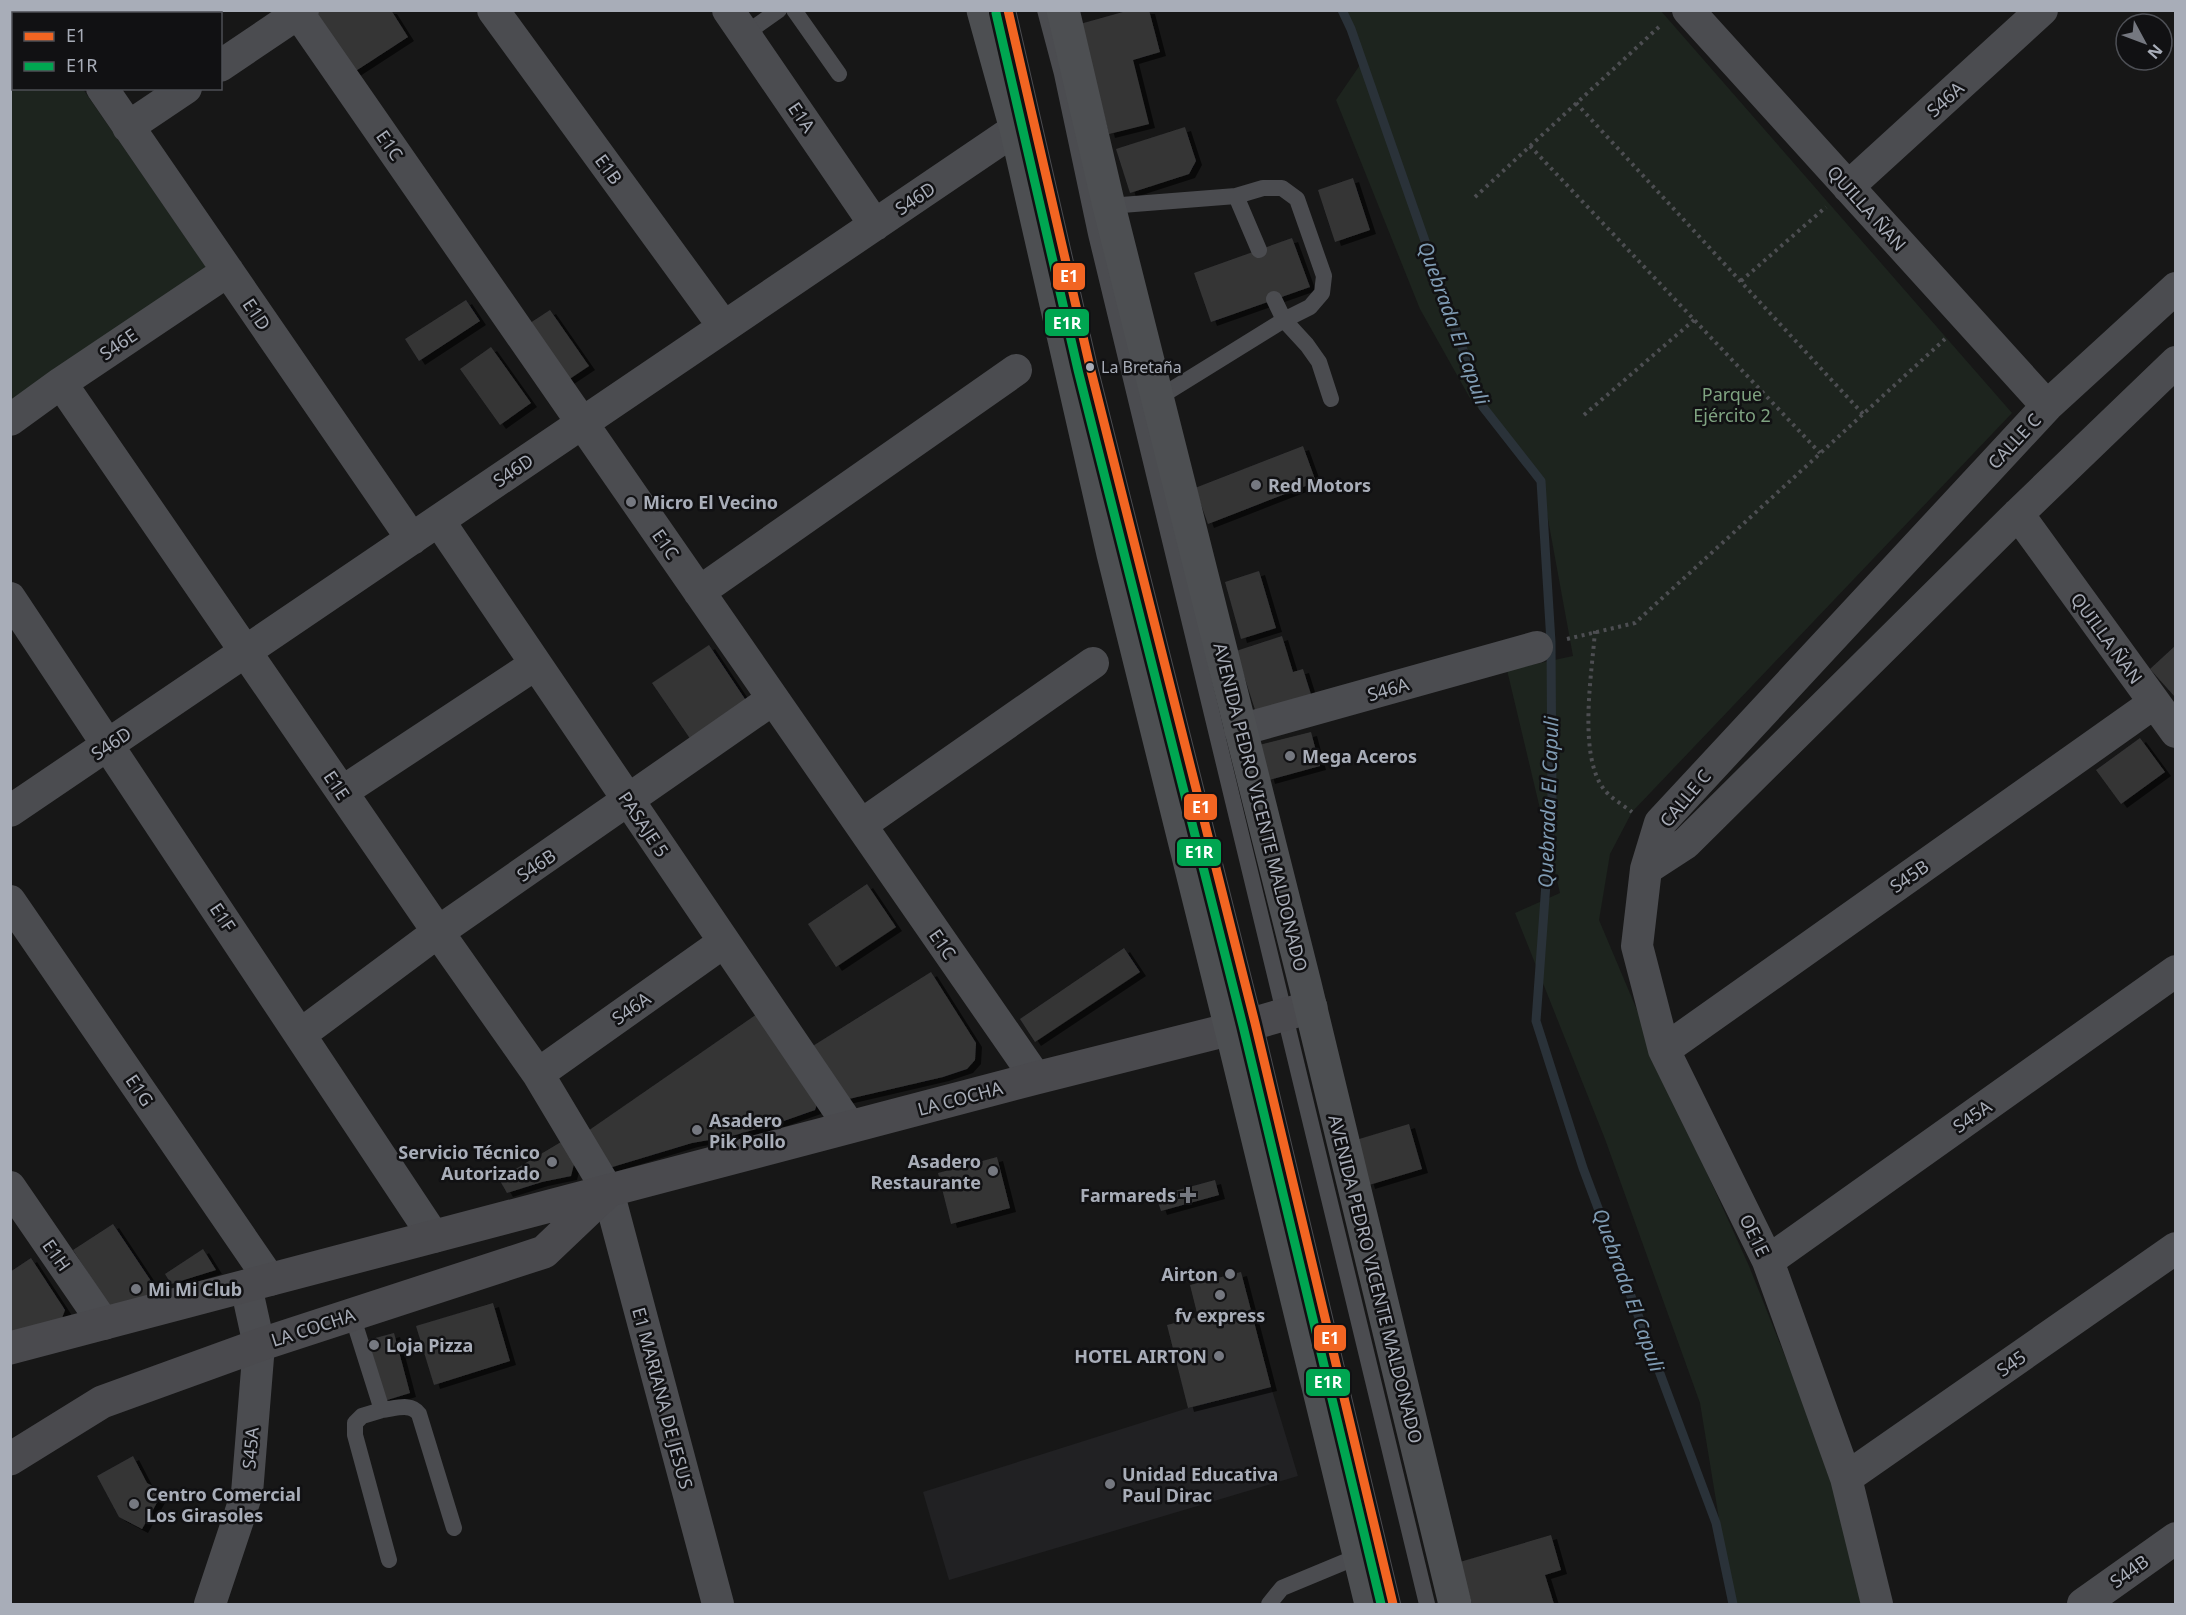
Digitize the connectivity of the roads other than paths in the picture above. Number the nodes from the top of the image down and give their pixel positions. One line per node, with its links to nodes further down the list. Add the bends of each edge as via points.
1 (494, 10): 27 (street, E1B)
2 (779, 10): 11 (lane)
3 (794, 10): 13 (lane)
4 (983, 10): 17 (main road, AVENIDA PEDRO VICENTE MALDONADO)
5 (1008, 10): 59 (lane, via 1090,368)
6 (1045, 10): 59 (lane)
7 (1063, 10): 20 (main road, AVENIDA PEDRO VICENTE MALDONADO)
8 (2042, 10): 18 (street, S46A)
9 (299, 12): 12 (street); 35 (street, E1C)
10 (1690, 15): 18 (street, QUILLA ÑAN)
11 (736, 22): 21 (street, E1A)
12 (222, 65)
13 (839, 74)
14 (103, 90): 16 (street, E1D)
15 (183, 90): 16 (street)
16 (128, 127): 23 (street, E1D)
17 (1016, 129): 21 (street, S46D); 59 (main road, AVENIDA PEDRO VICENTE MALDONADO, via 1113,554)
18 (1848, 187): 33 (street, QUILLA ÑAN)
19 (1236, 196): 20 (lane); 22 (lane); 26 (lane, via 1263,188 1282,188 1298,199 1324,276 1322,293 1310,307)
20 (1109, 206): 31 (main road, AVENIDA PEDRO VICENTE MALDONADO)
21 (876, 225): 27 (street, S46D)
22 (1260, 250)
23 (228, 271): 30 (street, S46E); 38 (street, E1D)
24 (2175, 288): 33 (street, CALLE C)
25 (1274, 299): 26 (lane)
26 (1284, 320): 31 (lane); 32 (lane, via 1318,362)
27 (724, 327): 35 (street, S46D)
28 (2175, 362): 36 (street, CALLE C)
29 (1016, 370): 39 (street)
30 (61, 383): 34 (street, S46E); 42 (street, E1E)
31 (1158, 398): 47 (main road, AVENIDA PEDRO VICENTE MALDONADO)
32 (1331, 399)
33 (2047, 406): 54 (street, CALLE C, via 1660,823)
34 (10, 420)
35 (582, 423): 37 (street, S46D); 39 (street, E1C)
36 (2018, 514): 46 (street, QUILLA ÑAN); 54 (street, CALLE C, via 1686,843)
37 (439, 521): 38 (street, S46D); 44 (street, PASAJE 5)
38 (412, 539): 42 (street, S46D)
39 (699, 592): 45 (street, E1C)
40 (10, 598): 49 (street, E1F)
41 (1537, 647): 47 (street, S46A)
42 (245, 651): 49 (street, S46D); 50 (street, E1E)
43 (1093, 663): 53 (street)
44 (536, 664): 50 (street); 51 (street, PASAJE 5)
45 (773, 699): 51 (street, S46B); 53 (street, E1C)
46 (2154, 703): 48 (street, QUILLA ÑAN); 61 (street, S45B)
47 (1240, 730): 59 (main road, AVENIDA PEDRO VICENTE MALDONADO)
48 (2175, 732)
49 (109, 745): 52 (street, S46D); 60 (street, E1F)
50 (342, 792): 56 (street, E1E)
51 (629, 801): 56 (street, S46B); 57 (street, PASAJE 5)
52 (10, 811)
53 (861, 825): 63 (street, E1C)
54 (1646, 869): 61 (street, OE1E, via 1637,946)
55 (10, 901): 70 (street, E1G)
56 (438, 932): 60 (street, S46B); 62 (street, E1E)
57 (724, 942): 62 (street, S46A); 64 (street, PASAJE 5)
58 (2175, 971): 69 (street, S45A)
59 (1270, 1018): 63 (street, LA COCHA); 80 (main road, AVENIDA PEDRO VICENTE MALDONADO); 86 (lane); 87 (lane); 88 (main road, AVENIDA PEDRO VICENTE MALDONADO)
60 (301, 1034): 67 (street, E1F)
61 (1665, 1050): 69 (street, OE1E)
62 (538, 1074): 66 (street, E1E)
63 (1036, 1078): 64 (street, LA COCHA)
64 (850, 1127): 66 (street, LA COCHA)
65 (10, 1187): 72 (street, E1H)
66 (608, 1191): 67 (street, LA COCHA); 71 (street, LA COCHA, via 544,1252); 83 (street, E1 MARIANA DE JESUS)
67 (434, 1237): 70 (street, LA COCHA)
68 (2175, 1248): 77 (street, S45)
69 (1768, 1261): 77 (street, OE1E)
70 (258, 1283): 72 (street, LA COCHA); 73 (street, S45A)
71 (352, 1315): 73 (street, LA COCHA); 75 (lane)
72 (104, 1324): 74 (street, LA COCHA)
73 (259, 1345): 76 (street, LA COCHA, via 102,1402); 82 (street, S45A, via 247,1493)
74 (10, 1348)
75 (382, 1410): 78 (lane, via 416,1409); 81 (lane, via 362,1416 355,1423 355,1435)
76 (10, 1459)
77 (1846, 1478): 89 (street, OE1E)
78 (454, 1528)
79 (2175, 1538): 90 (street, S44B)
80 (1359, 1556): 84 (lane, via 1282,1588); 85 (main road, AVENIDA PEDRO VICENTE MALDONADO)
81 (389, 1560)
82 (210, 1605)
83 (718, 1605)
84 (1269, 1605)
85 (1371, 1605)
86 (1393, 1605)
87 (1427, 1605)
88 (1455, 1605)
89 (1877, 1605)
90 (2084, 1605)

